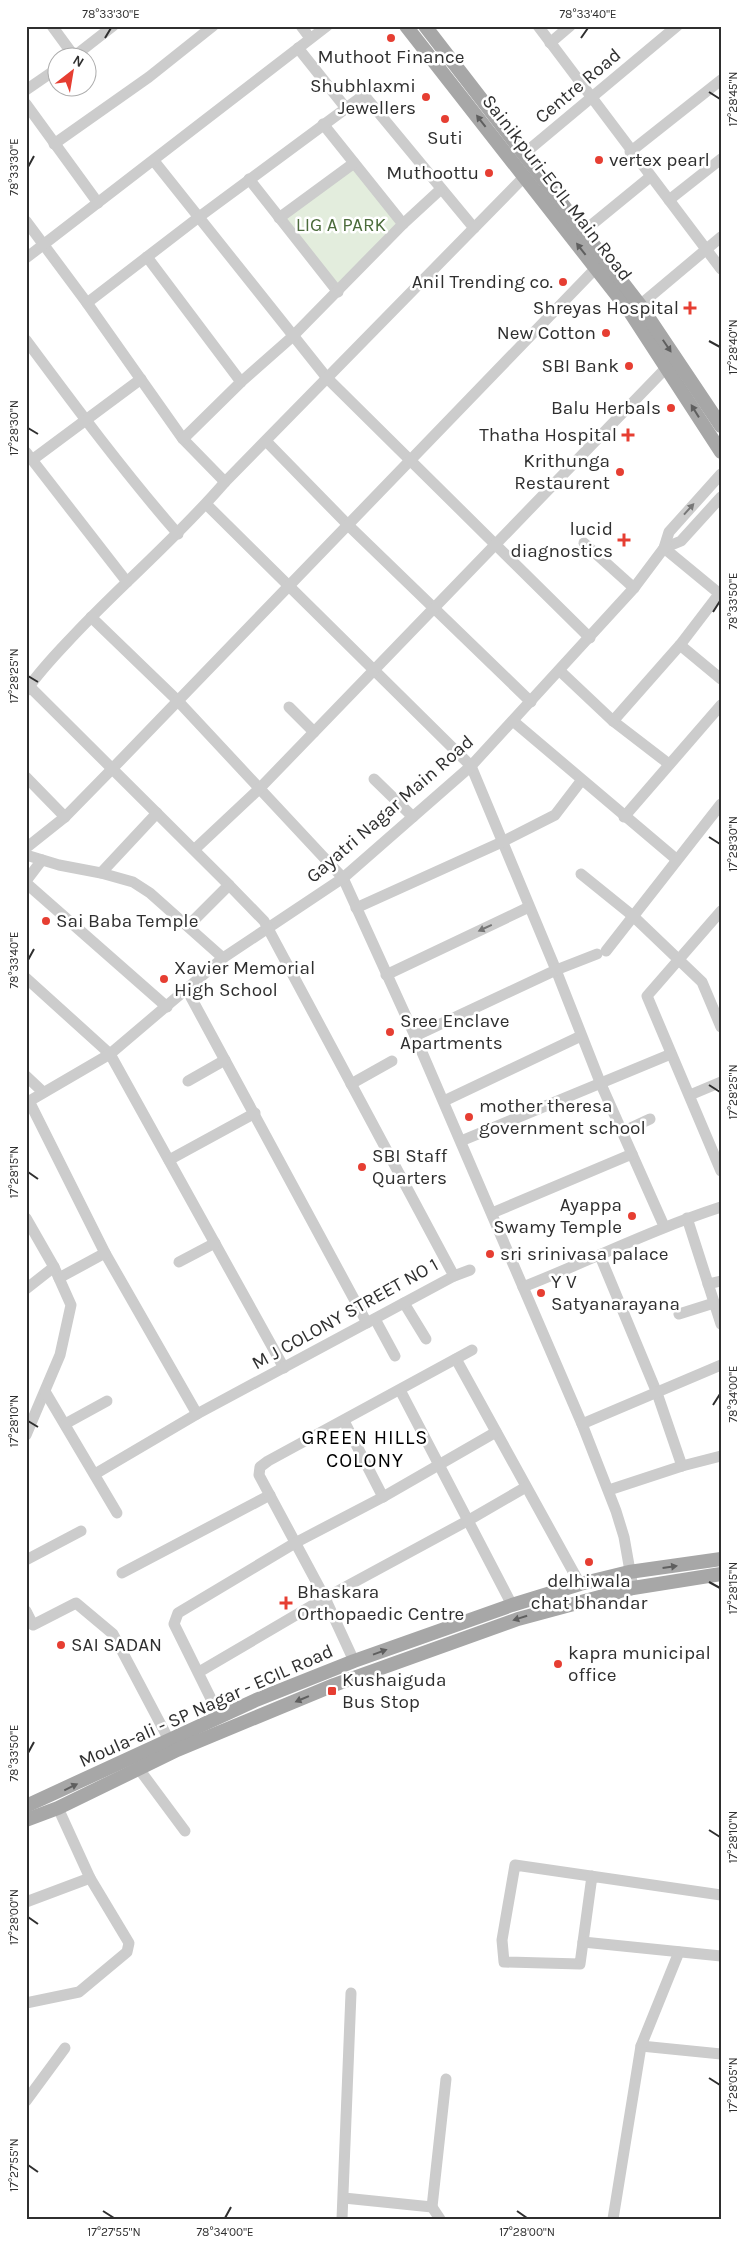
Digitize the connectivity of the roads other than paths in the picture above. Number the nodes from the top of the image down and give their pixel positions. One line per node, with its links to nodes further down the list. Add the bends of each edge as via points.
1 (52, 26): 13 (street)
2 (114, 26): 14 (street)
3 (213, 26): 23 (street, via 149,78)
4 (301, 26): 11 (street)
5 (327, 26): 11 (street)
6 (406, 26): 29 (main road, Sainikpuri-ECIL Main Road, one-way to 6)
7 (426, 26): 25 (main road)
8 (538, 26): 12 (street)
9 (570, 26): 12 (street)
10 (677, 26): 19 (street, Centre Road)
11 (310, 38): 15 (street)
12 (550, 43): 19 (street)
13 (67, 48)
14 (85, 48)
15 (298, 48): 21 (street); 27 (street)
16 (48, 75): 18 (street)
17 (721, 80): 24 (street)
18 (26, 90)
19 (590, 97): 24 (street); 25 (street, Centre Road)
20 (26, 104): 23 (street)
21 (346, 107): 22 (street); 32 (street, via 364,95 369,98)
22 (323, 124): 28 (street); 31 (street)
23 (54, 144): 34 (street)
24 (630, 152): 30 (street)
25 (525, 153): 40 (main road)
26 (721, 159): 33 (street)
27 (154, 161): 34 (street); 35 (street)
28 (354, 163): 36 (street); 38 (street)
29 (525, 176): 39 (street); 46 (main road, Sainikpuri-ECIL Main Road, one-way to 29)
30 (650, 177): 33 (street); 40 (street)
31 (249, 180): 35 (street); 36 (street)
32 (441, 189): 38 (street); 39 (street)
33 (669, 200): 43 (street)
34 (98, 203): 42 (street)
35 (199, 216): 44 (street); 51 (street)
36 (279, 218): 48 (street)
37 (26, 221): 42 (street)
38 (403, 224): 48 (street)
39 (474, 228): 54 (street)
40 (584, 231): 50 (main road)
41 (721, 237): 43 (street)
42 (44, 244): 45 (street); 49 (street)
43 (706, 249): 47 (street); 50 (street)
44 (147, 257): 49 (street); 56 (street)
45 (26, 258)
46 (596, 268): 53 (main road, Sainikpuri-ECIL Main Road); 63 (street)
47 (721, 269)
48 (338, 292): 51 (street)
49 (87, 303): 55 (street)
50 (640, 305): 58 (main road, one-way to 58)
51 (292, 336): 54 (street); 56 (street)
52 (26, 340): 57 (street)
53 (667, 367): 61 (main road, Sainikpuri-ECIL Main Road, one-way to 53); 71 (street)
54 (327, 378): 60 (street); 63 (street)
55 (140, 379): 57 (street); 59 (street)
56 (241, 382): 59 (street)
57 (86, 421): 62 (street); 69 (street)
58 (721, 426)
59 (184, 439): 65 (street)
60 (266, 441): 65 (street); 68 (street)
61 (721, 452)
62 (29, 456): 73 (street)
63 (410, 460): 68 (street); 71 (street)
64 (721, 474): 72 (street, Gayatri Nagar Main Road, one-way to 64, via 669,532)
65 (225, 482): 67 (street)
66 (721, 497): 72 (street, Gayatri Nagar Main Road, via 681,542)
67 (206, 504): 69 (street); 74 (street)
68 (348, 525): 74 (street); 77 (street)
69 (178, 534): 73 (street)
70 (584, 543): 75 (street)
71 (496, 546): 77 (street); 79 (street)
72 (664, 548): 75 (street, Gayatri Nagar Main Road); 76 (street)
73 (127, 582): 78 (street)
74 (289, 586): 81 (street); 85 (street)
75 (634, 588): 79 (street, Gayatri Nagar Main Road)
76 (720, 595): 80 (street)
77 (434, 606): 81 (street); 86 (street)
78 (91, 617): 84 (street); 85 (street)
79 (590, 638): 82 (street, Gayatri Nagar Main Road)
80 (680, 645): 83 (street); 89 (street)
81 (375, 670): 91 (street); 93 (street)
82 (560, 671): 86 (street, Gayatri Nagar Main Road); 89 (street)
83 (721, 679)
84 (28, 688): 94 (street, M J COLONY STREET NO 1)
85 (177, 700): 94 (street); 98 (street)
86 (531, 702): 90 (street, Gayatri Nagar Main Road)
87 (721, 705): 92 (street)
88 (289, 707): 91 (street)
89 (613, 721): 92 (street)
90 (513, 722): 93 (street, Gayatri Nagar Main Road); 97 (street)
91 (314, 732): 98 (street)
92 (669, 764): 103 (street)
93 (471, 766): 102 (street, Gayatri Nagar Main Road); 104 (street)
94 (113, 768): 100 (street, M J COLONY STREET NO 1); 101 (street)
95 (374, 779): 102 (street)
96 (28, 781): 101 (street)
97 (581, 781): 103 (street); 104 (street, via 555,815)
98 (260, 788): 106 (street); 112 (street)
99 (719, 808): 108 (street)
100 (157, 813): 106 (street, M J COLONY STREET NO 1); 110 (street)
101 (65, 817): 105 (street)
102 (413, 817): 112 (street, Gayatri Nagar Main Road)
103 (624, 817): 108 (street)
104 (502, 842): 115 (street); 116 (street)
105 (26, 848)
106 (195, 849): 114 (street, M J COLONY STREET NO 1)
107 (26, 855): 109 (street)
108 (676, 859): 118 (street)
109 (42, 860): 110 (street); 113 (street)
110 (101, 873): 119 (street, via 134,882)
111 (581, 874): 118 (street)
112 (343, 878): 116 (street); 120 (street, Gayatri Nagar Main Road)
113 (26, 882): 128 (street)
114 (229, 885): 119 (street); 120 (street, M J COLONY STREET NO 1, via 259,915)
115 (529, 907): 123 (street); 124 (street, one-way to 124)
116 (356, 908): 124 (street)
117 (721, 911): 122 (street)
118 (633, 916): 122 (street); 123 (street, via 601,952)
119 (188, 926): 121 (street)
120 (268, 929): 121 (street, Gayatri Nagar Main Road); 140 (street, M J COLONY STREET NO 1)
121 (223, 958): 126 (street, Gayatri Nagar Main Road)
122 (679, 960): 127 (street, via 702,982); 133 (street, via 649,992 648,1000)
123 (556, 970): 130 (street); 131 (street)
124 (386, 975): 130 (street)
125 (26, 978): 132 (street)
126 (187, 990): 128 (street, Gayatri Nagar Main Road); 134 (street)
127 (717, 1005): 129 (street)
128 (167, 1007): 132 (street, Gayatri Nagar Main Road)
129 (721, 1027)
130 (415, 1036): 143 (street)
131 (581, 1036): 138 (street); 143 (street)
132 (110, 1054): 141 (street, Gayatri Nagar Main Road); 150 (street)
133 (671, 1054): 138 (street); 142 (street)
134 (225, 1060): 137 (street); 145 (street)
135 (392, 1062): 140 (street)
136 (26, 1076): 141 (street)
137 (188, 1081)
138 (600, 1082): 147 (street); 148 (street)
139 (721, 1082): 142 (street)
140 (351, 1084): 163 (street, M J COLONY STREET NO 1)
141 (43, 1092): 144 (street, Gayatri Nagar Main Road)
142 (690, 1095): 151 (street)
143 (444, 1101): 148 (street)
144 (28, 1102): 158 (street)
145 (255, 1113): 150 (street); 172 (street)
146 (650, 1120): 147 (street)
147 (622, 1132): 149 (street)
148 (461, 1142): 153 (street)
149 (632, 1154): 153 (street); 156 (street)
150 (169, 1160): 157 (street)
151 (721, 1170)
152 (721, 1207): 155 (street)
153 (492, 1213): 167 (street)
154 (26, 1218): 161 (street)
155 (687, 1218): 156 (street); 166 (street)
156 (664, 1226): 159 (street)
157 (215, 1243): 160 (street); 179 (street)
158 (105, 1253): 164 (street); 184 (street)
159 (600, 1256): 167 (street); 182 (street)
160 (179, 1262)
161 (54, 1267): 164 (street); 168 (street)
162 (470, 1270): 163 (street)
163 (454, 1276): 169 (street, M J COLONY STREET NO 1)
164 (58, 1278): 181 (street, via 71,1305 60,1355)
165 (721, 1281): 166 (street)
166 (708, 1284): 170 (street)
167 (523, 1287): 188 (street)
168 (26, 1288)
169 (404, 1303): 172 (street, M J COLONY STREET NO 1); 174 (street)
170 (714, 1303): 171 (street); 173 (street)
171 (679, 1314)
172 (371, 1321): 176 (street); 179 (street, M J COLONY STREET NO 1)
173 (721, 1324)
174 (426, 1339)
175 (472, 1350): 177 (street)
176 (395, 1356)
177 (456, 1359): 180 (street); 189 (street)
178 (721, 1365): 182 (street)
179 (284, 1368): 184 (street, M J COLONY STREET NO 1)
180 (400, 1390): 186 (street); 192 (street)
181 (46, 1393): 185 (street); 187 (street)
182 (658, 1393): 188 (street); 193 (street)
183 (107, 1401): 187 (street)
184 (197, 1414): 194 (street, M J COLONY STREET NO 1)
185 (29, 1420): 190 (street)
186 (344, 1421): 197 (street, via 262,1464 259,1475); 198 (street)
187 (65, 1424): 194 (street)
188 (582, 1424): 196 (street)
189 (496, 1432): 192 (street); 195 (street)
190 (26, 1435)
191 (721, 1456): 193 (street)
192 (439, 1466): 198 (street); 200 (street)
193 (682, 1466): 196 (street)
194 (95, 1474): 199 (street)
195 (526, 1487): 200 (street); 208 (street)
196 (609, 1490): 205 (street, via 624,1537)
197 (270, 1495): 202 (street); 206 (street)
198 (383, 1498): 202 (street)
199 (117, 1513)
200 (469, 1520): 210 (street); 211 (street)
201 (81, 1531): 203 (street)
202 (296, 1543): 210 (street); 214 (street, via 178,1613 174,1624)
203 (26, 1560)
204 (721, 1560): 205 (main road, Moula-ali - SP Nagar - ECIL Road, one-way to 204)
205 (629, 1572): 208 (main road, Moula-ali - SP Nagar - ECIL Road); 209 (street)
206 (122, 1574)
207 (721, 1574): 209 (main road, Moula-ali - SP Nagar - ECIL Road)
208 (580, 1584): 211 (main road, Moula-ali - SP Nagar - ECIL Road)
209 (633, 1588): 217 (main road, Moula-ali - SP Nagar - ECIL Road, one-way to 217, via 518,1618 334,1685)
210 (326, 1598): 213 (street); 214 (street)
211 (512, 1605): 213 (main road, Moula-ali - SP Nagar - ECIL Road, one-way to 211)
212 (26, 1611): 216 (street, via 33,1624 76,1603 113,1634)
213 (354, 1661): 215 (main road, Moula-ali - SP Nagar - ECIL Road)
214 (198, 1672): 215 (street)
215 (220, 1717): 216 (main road, Moula-ali - SP Nagar - ECIL Road)
216 (169, 1740): 218 (main road, Moula-ali - SP Nagar - ECIL Road, one-way to 216)
217 (139, 1769): 219 (main road, Moula-ali - SP Nagar - ECIL Road); 221 (street)
218 (26, 1806)
219 (58, 1808): 220 (main road, Moula-ali - SP Nagar - ECIL Road); 223 (street)
220 (26, 1820)
221 (185, 1831)
222 (592, 1876): 224 (street); 226 (street); 226 (street, via 515,1865 502,1940 504,1962 580,1964)
223 (90, 1878): 225 (street); 230 (street, via 129,1943 127,1952 79,1992)
224 (721, 1895)
225 (26, 1902)
226 (583, 1942): 227 (street)
227 (679, 1952): 228 (street); 231 (street)
228 (721, 1956)
229 (351, 1993): 236 (street)
230 (26, 2003)
231 (641, 2046): 233 (street); 240 (street)
232 (65, 2048): 235 (street)
233 (721, 2054)
234 (446, 2079): 237 (street)
235 (26, 2101)
236 (344, 2198): 237 (street); 238 (street)
237 (432, 2207): 239 (street)
238 (342, 2219)
239 (440, 2219)
240 (613, 2219)

